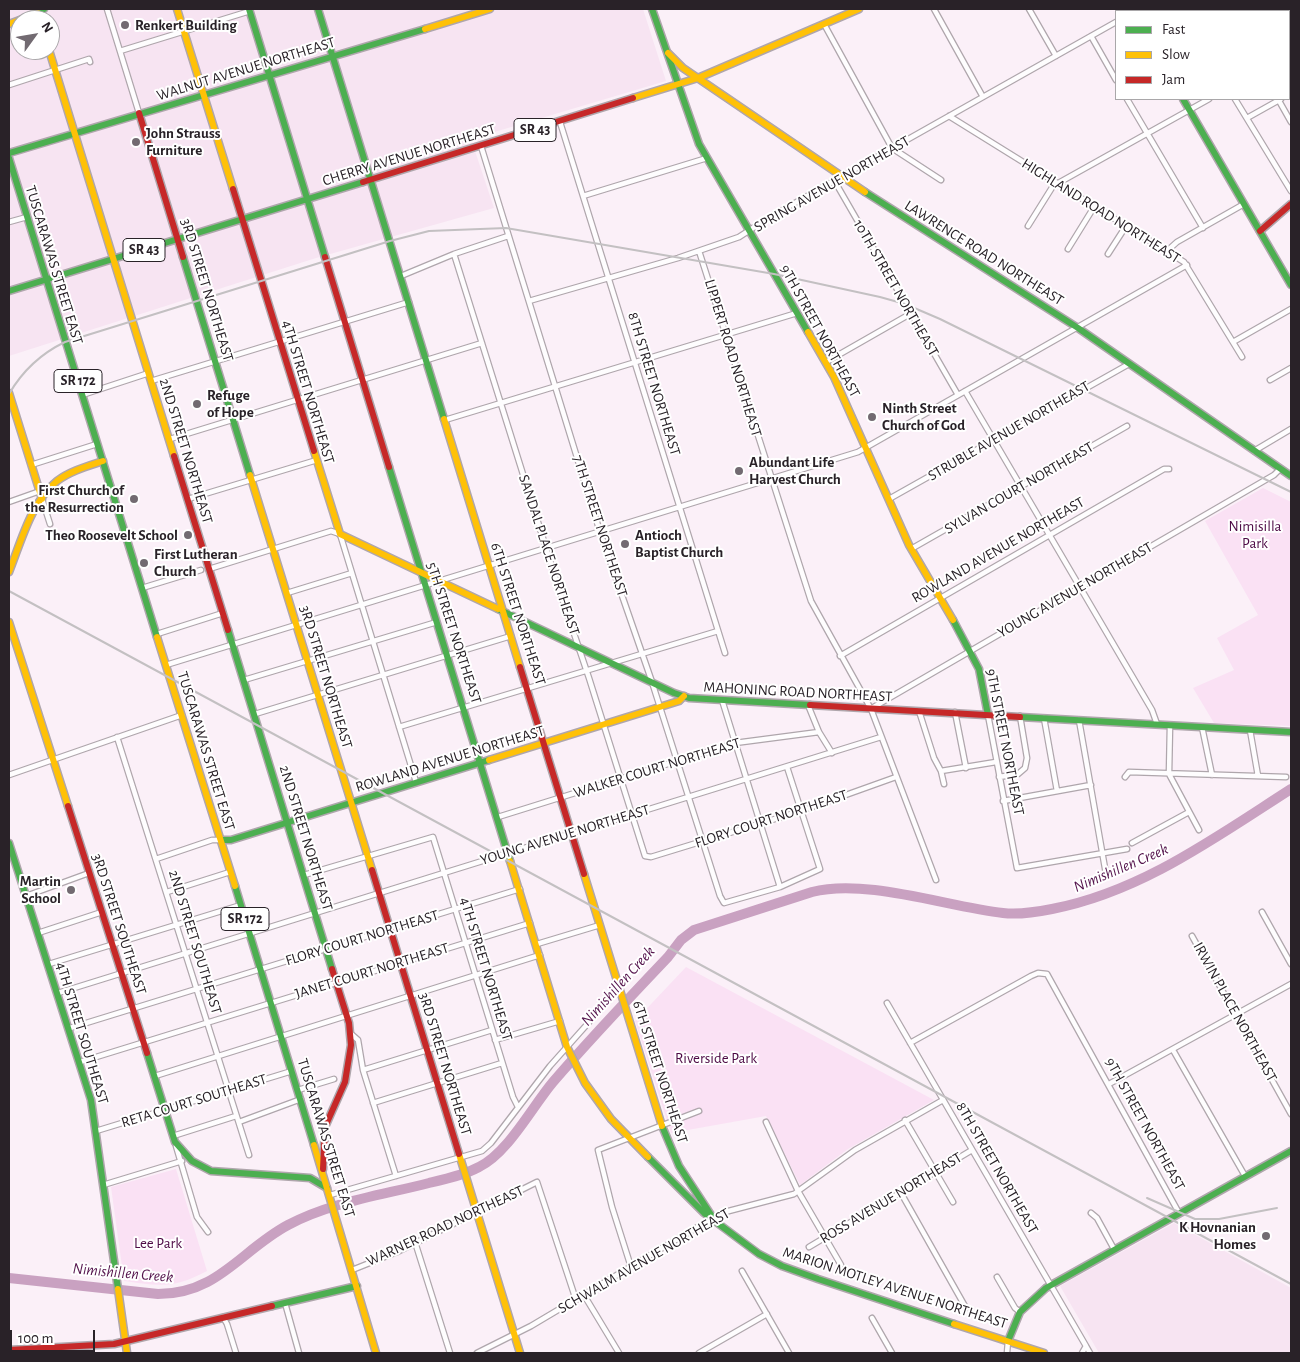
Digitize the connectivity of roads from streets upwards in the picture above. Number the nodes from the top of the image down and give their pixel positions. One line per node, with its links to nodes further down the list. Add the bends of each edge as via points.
1 (107, 9): 17 (street, 3RD STREET NORTHEAST)
2 (177, 9): 14 (street, 4TH STREET NORTHEAST)
3 (318, 9): 18 (street, 6TH STREET NORTHEAST)
4 (490, 9): 18 (street, WALNUT AVENUE NORTHEAST)
5 (652, 9): 16 (street, 9TH STREET NORTHEAST)
6 (859, 9): 13 (street, CHERRY AVENUE NORTHEAST / SR 43)
7 (934, 9): 29 (street)
8 (1029, 9): 19 (street)
9 (1139, 9): 11 (street)
10 (249, 10): 14 (street); 23 (street, 5TH STREET NORTHEAST)
11 (1133, 10)
12 (1115, 23): 15 (street, SPRING AVENUE NORTHEAST)
13 (824, 24): 24 (street, CHERRY AVENUE NORTHEAST / SR 43); 45 (street)
14 (184, 31): 17 (street); 28 (street, 4TH STREET NORTHEAST)
15 (1091, 36): 19 (street, SPRING AVENUE NORTHEAST); 25 (street)
16 (665, 49): 24 (street, LAWRENCE ROAD NORTHEAST); 27 (street, 9TH STREET NORTHEAST)
17 (120, 51): 37 (street, 3RD STREET NORTHEAST)
18 (332, 56): 23 (street, WALNUT AVENUE NORTHEAST); 50 (street, 6TH STREET NORTHEAST)
19 (1056, 56): 29 (street, SPRING AVENUE NORTHEAST)
20 (52, 60): 22 (street, 2ND STREET NORTHEAST)
21 (90, 62): 22 (street, via 89,59)
22 (55, 70): 26 (street); 42 (street, 2ND STREET NORTHEAST)
23 (269, 74): 28 (street, WALNUT AVENUE NORTHEAST); 56 (street, 5TH STREET NORTHEAST)
24 (698, 78): 27 (street, CHERRY AVENUE NORTHEAST / SR 43); 49 (street, LAWRENCE ROAD NORTHEAST)
25 (1115, 78)
26 (9, 85)
27 (678, 85): 40 (street, CHERRY AVENUE NORTHEAST / SR 43); 48 (street, 9TH STREET NORTHEAST)
28 (203, 94): 37 (street, WALNUT AVENUE NORTHEAST); 61 (street, 4TH STREET NORTHEAST)
29 (984, 96): 38 (street, SPRING AVENUE NORTHEAST)
30 (1128, 100): 43 (street)
31 (1184, 100): 36 (street)
32 (1207, 100): 36 (street)
33 (1236, 100): 39 (street)
34 (1277, 100): 39 (street)
35 (1280, 100): 41 (street)
36 (1189, 110): 43 (street); 57 (street)
37 (139, 113): 42 (street, WALNUT AVENUE NORTHEAST); 69 (street, 3RD STREET NORTHEAST)
38 (949, 116): 45 (street, SPRING AVENUE NORTHEAST); 53 (street, HIGHLAND ROAD NORTHEAST)
39 (1247, 118): 54 (street)
40 (560, 122): 44 (street, CHERRY AVENUE NORTHEAST / SR 43); 55 (street, 8TH STREET NORTHEAST)
41 (1291, 122)
42 (74, 133): 46 (street, WALNUT AVENUE NORTHEAST); 75 (street, 2ND STREET NORTHEAST)
43 (1148, 134): 53 (street); 65 (street)
44 (481, 146): 50 (street, CHERRY AVENUE NORTHEAST / SR 43); 68 (street, 7TH STREET NORTHEAST)
45 (892, 148): 49 (street, SPRING AVENUE NORTHEAST); 52 (street)
46 (9, 153)
47 (9, 158): 60 (street, TUSCARAWAS STREET EAST / SR 172)
48 (707, 158): 55 (street); 67 (street, 9TH STREET NORTHEAST)
49 (841, 176): 51 (street, SPRING AVENUE NORTHEAST); 88 (street, LAWRENCE ROAD NORTHEAST)
50 (371, 180): 56 (street, CHERRY AVENUE NORTHEAST / SR 43); 77 (street, 6TH STREET NORTHEAST)
51 (834, 180): 67 (street, SPRING AVENUE NORTHEAST); 86 (street, 10TH STREET NORTHEAST)
52 (941, 180)
53 (1057, 183): 59 (street, HIGHLAND ROAD NORTHEAST); 63 (street)
54 (1291, 191)
55 (583, 196): 78 (street, 8TH STREET NORTHEAST)
56 (308, 200): 61 (street, CHERRY AVENUE NORTHEAST / SR 43); 87 (street, 5TH STREET NORTHEAST)
57 (1244, 204): 65 (street); 66 (street)
58 (1291, 204): 66 (street)
59 (1094, 207): 64 (street, HIGHLAND ROAD NORTHEAST); 70 (street)
60 (27, 217): 62 (street); 79 (street, TUSCARAWAS STREET EAST / SR 172)
61 (242, 220): 69 (street, CHERRY AVENUE NORTHEAST / SR 43); 90 (street, 4TH STREET NORTHEAST)
62 (9, 222)
63 (1028, 226)
64 (1126, 226): 72 (street, HIGHLAND ROAD NORTHEAST); 74 (street)
65 (1202, 228): 72 (street)
66 (1260, 231): 80 (street)
67 (750, 232): 71 (street, SPRING AVENUE NORTHEAST); 85 (street, 9TH STREET NORTHEAST)
68 (508, 236): 73 (street); 82 (street, 7TH STREET NORTHEAST)
69 (178, 239): 75 (street, CHERRY AVENUE NORTHEAST / SR 43); 95 (street, 3RD STREET NORTHEAST)
70 (1068, 249)
71 (700, 251): 78 (street, SPRING AVENUE NORTHEAST); 89 (street, LIPPERT ROAD NORTHEAST)
72 (1167, 251): 76 (street, HIGHLAND ROAD NORTHEAST)
73 (454, 254): 77 (street); 92 (street, SANDAL PLACE NORTHEAST)
74 (1108, 254)
75 (114, 259): 79 (street, CHERRY AVENUE NORTHEAST / SR 43); 100 (street, 2ND STREET NORTHEAST)
76 (1187, 265): 88 (street); 91 (street, HIGHLAND ROAD NORTHEAST)
77 (401, 276): 83 (street, 6TH STREET NORTHEAST)
78 (608, 278): 82 (street, SPRING AVENUE NORTHEAST); 97 (street, 8TH STREET NORTHEAST)
79 (46, 279): 81 (street, SR 43); 107 (street, TUSCARAWAS STREET EAST / SR 172)
80 (1291, 284)
81 (9, 291)
82 (528, 301): 104 (street, 7TH STREET NORTHEAST)
83 (409, 302): 87 (street); 94 (street, 6TH STREET NORTHEAST)
84 (1291, 309): 91 (street)
85 (797, 313): 89 (street); 96 (street, 9TH STREET NORTHEAST)
86 (910, 314): 96 (street); 108 (street, 10TH STREET NORTHEAST)
87 (346, 321): 90 (street); 101 (street, 5TH STREET NORTHEAST)
88 (1078, 328): 98 (street, LAWRENCE ROAD NORTHEAST); 105 (street)
89 (726, 336): 97 (street); 126 (street, LIPPERT ROAD NORTHEAST)
90 (280, 341): 95 (street); 109 (street, 4TH STREET NORTHEAST)
91 (1234, 342): 93 (street, HIGHLAND ROAD NORTHEAST)
92 (482, 343): 94 (street); 110 (street, SANDAL PLACE NORTHEAST)
93 (1242, 357)
94 (426, 360): 101 (street); 112 (street, 6TH STREET NORTHEAST)
95 (216, 361): 103 (street); 111 (street, 3RD STREET NORTHEAST)
96 (826, 362): 118 (street, 9TH STREET NORTHEAST)
97 (634, 363): 104 (street); 134 (street, 8TH STREET NORTHEAST)
98 (1129, 364): 116 (street, STRUBLE AVENUE NORTHEAST); 119 (street, LAWRENCE ROAD NORTHEAST)
99 (1291, 368): 102 (street)
100 (149, 373): 103 (street, 2ND STREET NORTHEAST); 107 (street)
101 (363, 379): 109 (street); 146 (street, 5TH STREET NORTHEAST)
102 (1270, 380)
103 (152, 381): 115 (street, 2ND STREET NORTHEAST)
104 (555, 387): 110 (street); 136 (street, 7TH STREET NORTHEAST)
105 (965, 391): 108 (street); 116 (street)
106 (9, 394): 122 (street)
107 (82, 395): 117 (street, TUSCARAWAS STREET EAST / SR 172)
108 (958, 395): 118 (street)
109 (298, 400): 111 (street); 120 (street, 4TH STREET NORTHEAST)
110 (500, 404): 112 (street); 139 (street, SANDAL PLACE NORTHEAST)
111 (234, 420): 115 (street); 127 (street, 3RD STREET NORTHEAST)
112 (445, 420): 142 (street, 6TH STREET NORTHEAST)
113 (1127, 426): 128 (street, SYLVAN COURT NORTHEAST)
114 (1291, 429): 119 (street)
115 (170, 439): 131 (street, 2ND STREET NORTHEAST)
116 (994, 440): 128 (street); 132 (street, STRUBLE AVENUE NORTHEAST)
117 (97, 444): 121 (street, TUSCARAWAS STREET EAST / SR 172); 122 (street)
118 (866, 448): 126 (street); 132 (street, 9TH STREET NORTHEAST)
119 (1253, 451): 124 (street, LAWRENCE ROAD NORTHEAST)
120 (316, 460): 127 (street); 137 (street, 4TH STREET NORTHEAST)
121 (103, 461): 130 (street, via 62,477); 150 (street, TUSCARAWAS STREET EAST / SR 172)
122 (31, 465): 129 (street)
123 (1169, 469): 138 (street, ROWLAND AVENUE NORTHEAST)
124 (1279, 470): 125 (street, LAWRENCE ROAD NORTHEAST); 151 (street, YOUNG AVENUE NORTHEAST)
125 (1291, 476)
126 (771, 478): 134 (street); 171 (street, LIPPERT ROAD NORTHEAST, via 811,601)
127 (252, 479): 131 (street); 140 (street, 3RD STREET NORTHEAST)
128 (1020, 486): 138 (street); 141 (street, SYLVAN COURT NORTHEAST)
129 (40, 491): 130 (street); 133 (street)
130 (42, 499): 135 (street); 145 (street)
131 (188, 499): 143 (street, 2ND STREET NORTHEAST)
132 (889, 499): 141 (street, 9TH STREET NORTHEAST)
133 (9, 502)
134 (679, 507): 136 (street); 161 (street, 8TH STREET NORTHEAST)
135 (50, 524)
136 (600, 532): 139 (street); 168 (street, 7TH STREET NORTHEAST)
137 (340, 534): 140 (street, via 331,532); 146 (street, MAHONING ROAD NORTHEAST); 147 (street, 4TH STREET NORTHEAST)
138 (1048, 536): 151 (street); 153 (street, ROWLAND AVENUE NORTHEAST)
139 (546, 548): 142 (street); 166 (street, SANDAL PLACE NORTHEAST)
140 (274, 549): 143 (street); 152 (street, 3RD STREET NORTHEAST)
141 (911, 549): 153 (street, 9TH STREET NORTHEAST)
142 (490, 566): 148 (street); 155 (street, 6TH STREET NORTHEAST)
143 (209, 569): 156 (street, 2ND STREET NORTHEAST)
144 (201, 570): 150 (street)
145 (9, 572)
146 (421, 572): 148 (street, MAHONING ROAD NORTHEAST); 149 (street, 5TH STREET NORTHEAST)
147 (352, 573): 152 (street); 154 (street, 4TH STREET NORTHEAST)
148 (440, 581): 149 (street); 155 (street, MAHONING ROAD NORTHEAST)
149 (425, 586): 154 (street); 158 (street, 5TH STREET NORTHEAST)
150 (142, 588): 162 (street, TUSCARAWAS STREET EAST / SR 172)
151 (1080, 588): 167 (street, YOUNG AVENUE NORTHEAST); 196 (street)
152 (287, 593): 159 (street, 3RD STREET NORTHEAST)
153 (940, 598): 167 (street, 9TH STREET NORTHEAST); 171 (street, ROWLAND AVENUE NORTHEAST)
154 (362, 605): 159 (street); 164 (street, 4TH STREET NORTHEAST)
155 (504, 612): 163 (street, 6TH STREET NORTHEAST); 166 (street, MAHONING ROAD NORTHEAST)
156 (223, 613): 162 (street); 165 (street, 2ND STREET NORTHEAST)
157 (9, 622): 160 (street, 3RD STREET SOUTHEAST)
158 (437, 622): 164 (street); 170 (street, 5TH STREET NORTHEAST)
159 (297, 625): 165 (street); 172 (street, 3RD STREET NORTHEAST)
160 (10, 629): 208 (street, 3RD STREET SOUTHEAST)
161 (718, 631): 168 (street); 169 (street, 8TH STREET NORTHEAST)
162 (157, 634): 174 (street, TUSCARAWAS STREET EAST / SR 172)
163 (512, 635): 170 (street); 179 (street, 6TH STREET NORTHEAST)
164 (373, 642): 172 (street); 176 (street, 4TH STREET NORTHEAST)
165 (233, 644): 174 (street); 177 (street, 2ND STREET NORTHEAST)
166 (579, 647): 173 (street, MAHONING ROAD NORTHEAST); 175 (street, SANDAL PLACE NORTHEAST)
167 (971, 650): 186 (street, YOUNG AVENUE NORTHEAST); 191 (street, 9TH STREET NORTHEAST, via 979,669)
168 (642, 654): 173 (street); 178 (street, 7TH STREET NORTHEAST)
169 (725, 654)
170 (448, 655): 176 (street); 185 (street, 5TH STREET NORTHEAST)
171 (840, 656): 186 (street, LIPPERT ROAD NORTHEAST)
172 (308, 661): 177 (street); 180 (street, 3RD STREET NORTHEAST)
173 (612, 663): 175 (street); 178 (street, MAHONING ROAD NORTHEAST)
174 (166, 665): 190 (street, TUSCARAWAS STREET EAST / SR 172)
175 (587, 670): 179 (street); 195 (street, SANDAL PLACE NORTHEAST)
176 (383, 675): 180 (street); 198 (street, 4TH STREET NORTHEAST)
177 (244, 680): 189 (street, 2ND STREET NORTHEAST)
178 (652, 682): 181 (street, MAHONING ROAD NORTHEAST); 184 (street, 7TH STREET NORTHEAST)
179 (529, 688): 185 (street); 205 (street, 6TH STREET NORTHEAST)
180 (319, 694): 189 (street); 232 (street, 3RD STREET NORTHEAST)
181 (684, 696): 182 (street, MAHONING ROAD NORTHEAST); 184 (street, ROWLAND AVENUE NORTHEAST)
182 (722, 700): 183 (street, MAHONING ROAD NORTHEAST); 206 (street)
183 (808, 705): 186 (street, MAHONING ROAD NORTHEAST); 201 (street)
184 (660, 707): 195 (street, ROWLAND AVENUE NORTHEAST); 209 (street, 7TH STREET NORTHEAST)
185 (464, 708): 198 (street); 211 (street, 5TH STREET NORTHEAST)
186 (871, 709): 187 (street, MAHONING ROAD NORTHEAST); 204 (street, LIPPERT ROAD NORTHEAST)
187 (919, 711): 188 (street, MAHONING ROAD NORTHEAST); 214 (street)
188 (955, 712): 191 (street, MAHONING ROAD NORTHEAST); 213 (street)
189 (254, 714): 237 (street, 2ND STREET NORTHEAST)
190 (182, 715): 203 (street); 241 (street, TUSCARAWAS STREET EAST / SR 172)
191 (988, 715): 192 (street, MAHONING ROAD NORTHEAST); 210 (street, 9TH STREET NORTHEAST)
192 (1020, 716): 193 (street, MAHONING ROAD NORTHEAST); 220 (street, via 1026,768 1018,774)
193 (1044, 718): 194 (street, MAHONING ROAD NORTHEAST); 228 (street)
194 (1079, 720): 196 (street, MAHONING ROAD NORTHEAST); 227 (street)
195 (603, 724): 205 (street, ROWLAND AVENUE NORTHEAST); 223 (street, SANDAL PLACE NORTHEAST)
196 (1158, 724): 197 (street, MAHONING ROAD NORTHEAST)
197 (1170, 725): 199 (street, MAHONING ROAD NORTHEAST); 215 (street)
198 (399, 727): 225 (street, 4TH STREET NORTHEAST)
199 (1202, 727): 200 (street, MAHONING ROAD NORTHEAST); 216 (street)
200 (1250, 730): 202 (street, MAHONING ROAD NORTHEAST); 218 (street)
201 (819, 732): 206 (street, WALKER COURT NORTHEAST); 207 (street)
202 (1291, 732)
203 (118, 737): 208 (street); 250 (street, 2ND STREET SOUTHEAST)
204 (881, 737): 207 (street, YOUNG AVENUE NORTHEAST); 219 (street, LIPPERT ROAD NORTHEAST)
205 (545, 742): 211 (street, ROWLAND AVENUE NORTHEAST); 229 (street, 6TH STREET NORTHEAST)
206 (735, 742): 209 (street, WALKER COURT NORTHEAST); 224 (street)
207 (832, 753): 212 (street, YOUNG AVENUE NORTHEAST)
208 (52, 760): 217 (street); 253 (street, 3RD STREET SOUTHEAST)
209 (677, 760): 223 (street, WALKER COURT NORTHEAST); 230 (street, 7TH STREET NORTHEAST)
210 (996, 762): 213 (street); 220 (street, 9TH STREET NORTHEAST)
211 (481, 763): 225 (street, ROWLAND AVENUE NORTHEAST); 236 (street, 5TH STREET NORTHEAST)
212 (787, 767): 224 (street, YOUNG AVENUE NORTHEAST); 233 (street)
213 (966, 768): 214 (street)
214 (941, 771): 226 (street)
215 (1168, 774): 216 (street); 221 (street, via 1129,772); 234 (street)
216 (1212, 775): 218 (street)
217 (9, 776)
218 (1258, 776): 222 (street)
219 (896, 777): 233 (street, FLORY COURT NORTHEAST); 256 (street, LIPPERT ROAD NORTHEAST)
220 (999, 777): 231 (street, 9TH STREET NORTHEAST)
221 (1125, 777)
222 (1286, 777)
223 (621, 778): 229 (street, WALKER COURT NORTHEAST); 235 (street, SANDAL PLACE NORTHEAST)
224 (747, 780): 230 (street, YOUNG AVENUE NORTHEAST); 238 (street)
225 (416, 782): 232 (street, ROWLAND AVENUE NORTHEAST)
226 (944, 784)
227 (1091, 785): 228 (street); 247 (street)
228 (1057, 791): 231 (street)
229 (561, 796): 236 (street, WALKER COURT NORTHEAST); 240 (street, 6TH STREET NORTHEAST)
230 (688, 797): 235 (street, YOUNG AVENUE NORTHEAST); 242 (street, 7TH STREET NORTHEAST)
231 (1003, 801): 247 (street, 9TH STREET NORTHEAST, via 1017,868)
232 (352, 802): 237 (street, ROWLAND AVENUE NORTHEAST); 248 (street, 3RD STREET NORTHEAST)
233 (801, 811): 238 (street, FLORY COURT NORTHEAST); 257 (street, via 820,869)
234 (1189, 812): 239 (street); 244 (street)
235 (632, 815): 240 (street, YOUNG AVENUE NORTHEAST); 249 (street, SANDAL PLACE NORTHEAST)
236 (498, 817): 246 (street, 5TH STREET NORTHEAST)
237 (287, 822): 241 (street, ROWLAND AVENUE NORTHEAST, via 231,840); 255 (street, 2ND STREET NORTHEAST)
238 (760, 823): 242 (street, FLORY COURT NORTHEAST); 257 (street)
239 (1199, 830)
240 (572, 833): 246 (street, YOUNG AVENUE NORTHEAST); 269 (street, 6TH STREET NORTHEAST)
241 (221, 840): 250 (street, via 212,840); 251 (street, TUSCARAWAS STREET EAST / SR 172)
242 (702, 841): 249 (street, FLORY COURT NORTHEAST); 257 (street, 7TH STREET NORTHEAST, via 724,903)
243 (9, 843): 261 (street, 4TH STREET SOUTHEAST)
244 (1132, 843)
245 (1127, 849): 247 (street)
246 (509, 852): 252 (street, YOUNG AVENUE NORTHEAST); 258 (street, 5TH STREET NORTHEAST)
247 (1102, 853): 254 (street)
248 (369, 856): 252 (street, 4TH STREET NORTHEAST, via 433,837); 255 (street); 260 (street, 3RD STREET NORTHEAST)
249 (645, 856)
250 (156, 859): 259 (street, 2ND STREET SOUTHEAST)
251 (230, 872): 259 (street); 262 (street, TUSCARAWAS STREET EAST / SR 172)
252 (444, 872): 260 (street, YOUNG AVENUE NORTHEAST); 263 (street, 4TH STREET NORTHEAST)
253 (89, 873): 261 (street); 264 (street, 3RD STREET SOUTHEAST)
254 (1106, 874)
255 (304, 875): 266 (street, 2ND STREET NORTHEAST)
256 (936, 880)
257 (780, 887)
258 (520, 890): 263 (street, FLORY COURT NORTHEAST); 267 (street, 5TH STREET NORTHEAST)
259 (167, 892): 268 (street, 2ND STREET SOUTHEAST)
260 (380, 892): 266 (street, YOUNG AVENUE NORTHEAST); 270 (street, 3RD STREET NORTHEAST)
261 (26, 896): 271 (street, 4TH STREET SOUTHEAST)
262 (241, 905): 268 (street); 272 (street, TUSCARAWAS STREET EAST / SR 172)
263 (454, 909): 270 (street, FLORY COURT NORTHEAST); 274 (street, 4TH STREET NORTHEAST)
264 (102, 912): 271 (street); 275 (street, 3RD STREET SOUTHEAST)
265 (1262, 912): 282 (street)
266 (315, 913): 272 (street, YOUNG AVENUE NORTHEAST); 277 (street, 2ND STREET NORTHEAST)
267 (530, 922): 274 (street, JANET COURT NORTHEAST); 276 (street, 5TH STREET NORTHEAST)
268 (177, 924): 275 (street); 278 (street, 2ND STREET SOUTHEAST)
269 (600, 924): 276 (street); 289 (street, 6TH STREET NORTHEAST)
270 (391, 928): 277 (street, FLORY COURT NORTHEAST); 280 (street, 3RD STREET NORTHEAST)
271 (38, 933): 281 (street, 4TH STREET SOUTHEAST)
272 (249, 933): 278 (street, YOUNG AVENUE NORTHEAST); 283 (street, TUSCARAWAS STREET EAST / SR 172)
273 (1192, 936): 295 (street, IRWIN PLACE NORTHEAST)
274 (465, 942): 280 (street, JANET COURT NORTHEAST); 285 (street, 4TH STREET NORTHEAST)
275 (113, 944): 281 (street); 284 (street, 3RD STREET SOUTHEAST)
276 (537, 944): 279 (street, 5TH STREET NORTHEAST)
277 (326, 949): 283 (street, FLORY COURT NORTHEAST); 286 (street, 2ND STREET NORTHEAST)
278 (186, 953): 284 (street, YOUNG AVENUE NORTHEAST); 288 (street, 2ND STREET SOUTHEAST)
279 (540, 955): 285 (street); 297 (street, 5TH STREET NORTHEAST)
280 (401, 962): 286 (street, JANET COURT NORTHEAST); 291 (street, 3RD STREET NORTHEAST)
281 (49, 964): 290 (street, 4TH STREET SOUTHEAST)
282 (1291, 964)
283 (261, 969): 288 (street, FLORY COURT NORTHEAST); 292 (street, TUSCARAWAS STREET EAST / SR 172)
284 (122, 973): 290 (street, YOUNG AVENUE NORTHEAST); 294 (street, 3RD STREET SOUTHEAST)
285 (475, 976): 291 (street); 300 (street, 4TH STREET NORTHEAST)
286 (336, 982): 292 (street, JANET COURT NORTHEAST); 296 (street, 2ND STREET NORTHEAST)
287 (1291, 984): 295 (street)
288 (197, 989): 294 (street, FLORY COURT NORTHEAST); 298 (street, 2ND STREET SOUTHEAST)
289 (621, 992): 306 (street, via 615,993); 331 (street, 6TH STREET NORTHEAST)
290 (58, 993): 299 (street, 4TH STREET SOUTHEAST)
291 (411, 996): 296 (street); 307 (street, 3RD STREET NORTHEAST)
292 (271, 1003): 298 (street, JANET COURT NORTHEAST); 302 (street, TUSCARAWAS STREET EAST / SR 172)
293 (887, 1003): 305 (street, 8TH STREET NORTHEAST)
294 (134, 1009): 299 (street, FLORY COURT NORTHEAST); 304 (street, 3RD STREET SOUTHEAST)
295 (1236, 1015): 308 (street); 326 (street, IRWIN PLACE NORTHEAST)
296 (347, 1016): 301 (street, 2ND STREET NORTHEAST); 302 (street)
297 (560, 1021): 303 (street); 306 (street, 5TH STREET NORTHEAST)
298 (207, 1022): 304 (street, JANET COURT NORTHEAST); 309 (street, 2ND STREET SOUTHEAST)
299 (70, 1028): 310 (street, 4TH STREET SOUTHEAST)
300 (492, 1030): 303 (street, 4TH STREET NORTHEAST); 307 (street)
301 (350, 1033): 312 (street, 2ND STREET NORTHEAST, via 358,1040); 341 (street, 2ND STREET NORTHEAST, via 347,1075 324,1133)
302 (282, 1036): 309 (street); 313 (street, TUSCARAWAS STREET EAST / SR 172)
303 (495, 1040): 311 (street, 4TH STREET NORTHEAST)
304 (144, 1043): 310 (street, JANET COURT NORTHEAST); 314 (street, 3RD STREET SOUTHEAST)
305 (910, 1043): 317 (street, 9TH STREET NORTHEAST, via 1042,972 1054,984); 321 (street, 8TH STREET NORTHEAST)
306 (568, 1049): 323 (street); 333 (street, 5TH STREET NORTHEAST, via 579,1073 604,1110)
307 (428, 1050): 312 (street); 316 (street, 3RD STREET NORTHEAST)
308 (1173, 1050): 317 (street); 343 (street)
309 (218, 1056): 314 (street); 318 (street, 2ND STREET SOUTHEAST)
310 (80, 1062): 332 (street, 4TH STREET SOUTHEAST)
311 (502, 1063): 316 (street); 323 (street, 4TH STREET NORTHEAST)
312 (363, 1070): 322 (street, 2ND STREET NORTHEAST)
313 (292, 1071): 318 (street, RETA COURT SOUTHEAST); 319 (street, TUSCARAWAS STREET EAST / SR 172)
314 (154, 1076): 324 (street, 3RD STREET SOUTHEAST)
315 (334, 1079): 319 (street)
316 (438, 1083): 322 (street); 338 (street, 3RD STREET NORTHEAST)
317 (1109, 1084): 351 (street, 9TH STREET NORTHEAST)
318 (228, 1090): 324 (street, RETA COURT SOUTHEAST); 327 (street, 2ND STREET SOUTHEAST)
319 (298, 1090): 320 (street, TUSCARAWAS STREET EAST / SR 172)
320 (301, 1099): 329 (street); 341 (street, TUSCARAWAS STREET EAST / SR 172)
321 (943, 1100): 328 (street, SCHWALM AVENUE NORTHEAST); 335 (street, 8TH STREET NORTHEAST)
322 (373, 1103): 342 (street, 2ND STREET NORTHEAST)
323 (518, 1107): 338 (street, via 488,1146)
324 (165, 1110): 332 (street, RETA COURT SOUTHEAST); 334 (street, 3RD STREET SOUTHEAST)
325 (699, 1111): 331 (street)
326 (1291, 1114)
327 (236, 1116): 329 (street, 2ND STREET SOUTHEAST); 334 (street)
328 (905, 1120): 340 (street); 345 (street, SCHWALM AVENUE NORTHEAST, via 855,1150)
329 (239, 1122): 337 (street, 2ND STREET SOUTHEAST)
330 (766, 1122): 345 (street)
331 (662, 1124): 333 (street); 352 (street, 6TH STREET NORTHEAST, via 679,1166)
332 (96, 1131): 344 (street, 4TH STREET SOUTHEAST)
333 (629, 1138): 352 (street, 5TH STREET NORTHEAST, via 704,1213); 359 (street, via 598,1150)
334 (174, 1139): 339 (street, 3RD STREET SOUTHEAST); 347 (street, via 192,1162 211,1171 310,1178 320,1182)
335 (972, 1150): 340 (street, ROSS AVENUE NORTHEAST); 363 (street, 8TH STREET NORTHEAST)
336 (1291, 1151): 343 (street, MARION MOTLEY AVENUE NORTHEAST)
337 (249, 1155)
338 (462, 1161): 342 (street); 349 (street, 3RD STREET NORTHEAST)
339 (182, 1162): 344 (street); 353 (street, 3RD STREET SOUTHEAST, via 198,1217)
340 (935, 1172): 346 (street, ROSS AVENUE NORTHEAST); 348 (street)
341 (323, 1173): 347 (street, TUSCARAWAS STREET EAST / SR 172)
342 (396, 1176): 347 (street)
343 (1244, 1176): 351 (street, MARION MOTLEY AVENUE NORTHEAST)
344 (103, 1185): 374 (street, 4TH STREET SOUTHEAST)
345 (798, 1191): 352 (street, SCHWALM AVENUE NORTHEAST, via 786,1197 736,1207); 354 (street)
346 (901, 1192): 354 (street, ROSS AVENUE NORTHEAST); 368 (street)
347 (330, 1194): 360 (street, TUSCARAWAS STREET EAST / SR 172)
348 (953, 1202)
349 (477, 1211): 355 (street, WARNER ROAD NORTHEAST); 366 (street, WARNER ROAD NORTHEAST, via 538,1183); 373 (street, 3RD STREET NORTHEAST)
350 (1091, 1213): 357 (street)
351 (1179, 1213): 357 (street, MARION MOTLEY AVENUE NORTHEAST)
352 (713, 1218): 359 (street, SCHWALM AVENUE NORTHEAST); 375 (street, MARION MOTLEY AVENUE NORTHEAST, via 748,1247 782,1266)
353 (208, 1232)
354 (825, 1237): 356 (street, ROSS AVENUE NORTHEAST); 358 (street)
355 (415, 1242): 360 (street, WARNER ROAD NORTHEAST); 383 (street)
356 (809, 1246)
357 (1114, 1249): 363 (street, MARION MOTLEY AVENUE NORTHEAST)
358 (842, 1265)
359 (631, 1267): 365 (street, SCHWALM AVENUE NORTHEAST)
360 (352, 1270): 364 (street, TUSCARAWAS STREET EAST / SR 172)
361 (742, 1271): 370 (street)
362 (997, 1277): 369 (street)
363 (1050, 1285): 369 (street, MARION MOTLEY AVENUE NORTHEAST); 376 (street, 8TH STREET NORTHEAST)
364 (356, 1286): 367 (street); 382 (street, TUSCARAWAS STREET EAST / SR 172)
365 (584, 1296): 366 (street, SCHWALM AVENUE NORTHEAST); 386 (street)
366 (576, 1300): 373 (street, SCHWALM AVENUE NORTHEAST)
367 (285, 1303): 371 (street); 381 (street)
368 (966, 1308)
369 (1020, 1312): 375 (street, MARION MOTLEY AVENUE NORTHEAST)
370 (767, 1314): 387 (street); 388 (street)
371 (222, 1317): 374 (street); 380 (street)
372 (872, 1318): 389 (street)
373 (514, 1335): 384 (street, SCHWALM AVENUE NORTHEAST); 385 (street, 3RD STREET NORTHEAST)
374 (125, 1341): 378 (street); 379 (street, 4TH STREET SOUTHEAST)
375 (1008, 1341): 390 (street); 391 (street)
376 (1086, 1346): 392 (street); 393 (street, 8TH STREET NORTHEAST)
377 (9, 1350): 378 (street)
378 (48, 1351)
379 (127, 1353)
380 (236, 1353)
381 (299, 1353)
382 (376, 1353)
383 (450, 1353)
384 (477, 1353)
385 (520, 1353)
386 (618, 1353)
387 (699, 1353)
388 (788, 1353)
389 (892, 1353)
390 (1007, 1353)
391 (1044, 1353)
392 (1082, 1353)
393 (1090, 1353)

